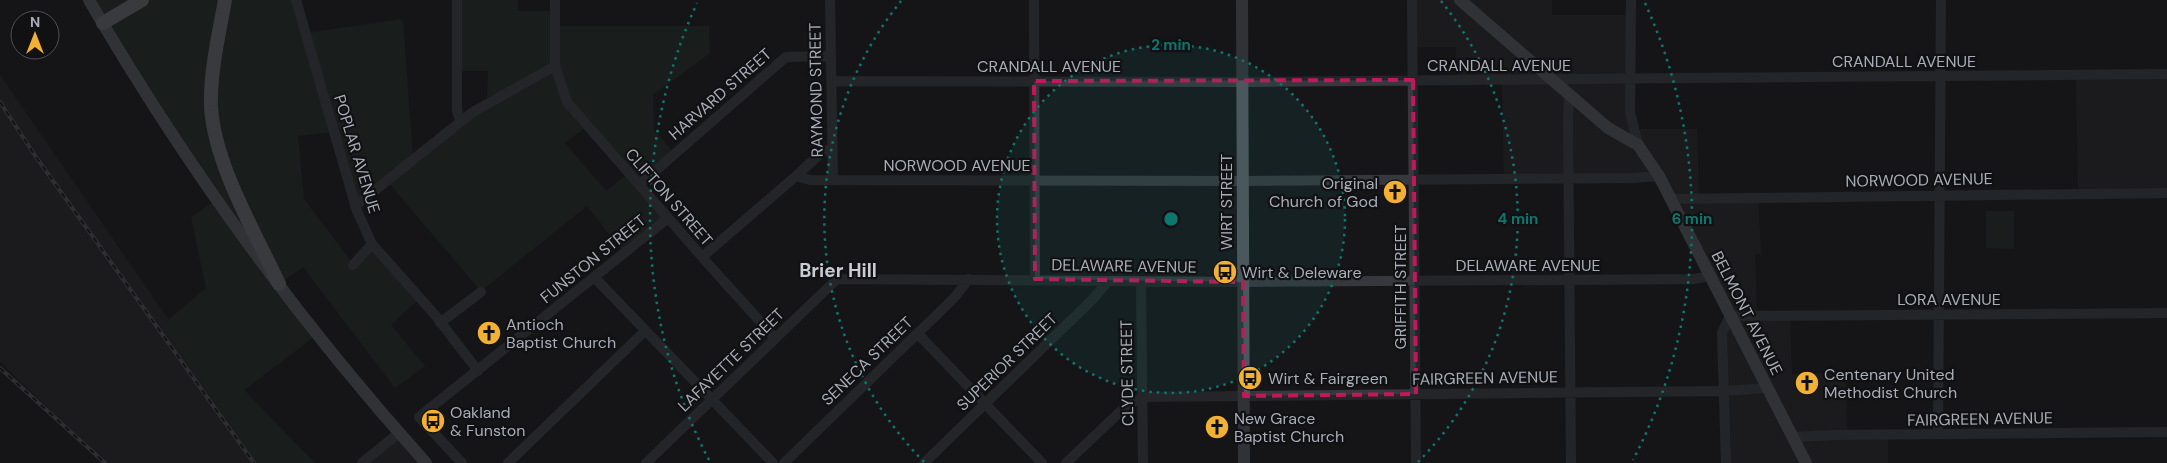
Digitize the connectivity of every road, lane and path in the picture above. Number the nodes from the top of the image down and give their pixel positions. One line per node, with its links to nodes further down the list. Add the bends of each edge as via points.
1 (89, 0): 14 (main road)
2 (142, 0): 14 (highway)
3 (225, 0): 55 (highway, via 212,82 214,126 230,180)
4 (296, 0): 40 (street, POPLAR AVENUE)
5 (457, 0): 26 (street, via 457,110)
6 (555, 0): 16 (street, CLIFTON STREET)
7 (830, 0): 15 (street, RAYMOND STREET)
8 (1034, 0): 23 (street)
9 (1242, 0): 24 (main road, WIRT STREET)
10 (1412, 0): 21 (street, GRIFFITH STREET)
11 (1460, 0): 19 (main road, BELMONT AVENUE)
12 (1631, 0): 20 (street)
13 (1941, 0): 18 (street)
14 (103, 23): 55 (main road, via 187,155)
15 (831, 56): 22 (street, RAYMOND STREET); 36 (street, HARVARD STREET, via 786,57)
16 (555, 66): 26 (street); 36 (street, CLIFTON STREET, via 568,102)
17 (2167, 74): 18 (street, CRANDALL AVENUE)
18 (1940, 76): 20 (street, CRANDALL AVENUE); 38 (street)
19 (1551, 78): 20 (street, CRANDALL AVENUE); 21 (street, CRANDALL AVENUE); 25 (main road, BELMONT AVENUE)
20 (1631, 79): 27 (street, via 1630,112)
21 (1413, 80): 24 (street, CRANDALL AVENUE); 33 (street, GRIFFITH STREET)
22 (832, 81): 23 (street, CRANDALL AVENUE); 28 (street, RAYMOND STREET)
23 (1034, 81): 24 (street, CRANDALL AVENUE); 34 (street)
24 (1243, 82): 35 (main road, WIRT STREET)
25 (1569, 94): 27 (main road, BELMONT AVENUE, via 1608,128); 31 (street)
26 (461, 122): 40 (street)
27 (1638, 144): 30 (main road, BELMONT AVENUE)
28 (832, 148): 29 (street, via 821,153); 32 (street, RAYMOND STREET)
29 (796, 176): 32 (street, NORWOOD AVENUE); 43 (street)
30 (1659, 176): 31 (street); 39 (main road, BELMONT AVENUE)
31 (1568, 179): 33 (street, NORWOOD AVENUE); 50 (street)
32 (833, 180): 34 (street, NORWOOD AVENUE)
33 (1414, 180): 35 (street, NORWOOD AVENUE); 52 (street, GRIFFITH STREET)
34 (1035, 181): 35 (street, NORWOOD AVENUE); 49 (street)
35 (1242, 181): 54 (main road, WIRT STREET)
36 (639, 185): 41 (street, CLIFTON STREET)
37 (2167, 193): 38 (street, NORWOOD AVENUE)
38 (1940, 195): 39 (street, NORWOOD AVENUE); 58 (street)
39 (1671, 199): 45 (main road, BELMONT AVENUE)
40 (355, 206): 42 (street, POPLAR AVENUE)
41 (668, 218): 43 (street, CLIFTON STREET); 46 (street, FUNSTON STREET)
42 (372, 244): 44 (street); 60 (street, POPLAR AVENUE)
43 (702, 257): 63 (street, CLIFTON STREET)
44 (353, 264)
45 (1710, 276): 50 (street, DELAWARE AVENUE); 59 (main road, BELMONT AVENUE)
46 (594, 277): 61 (street); 64 (street, FUNSTON STREET)
47 (837, 279): 48 (street, DELAWARE AVENUE); 63 (street, LAFAYETTE STREET)
48 (969, 279): 49 (street, DELAWARE AVENUE); 62 (street, SENECA STREET, via 965,287)
49 (1035, 279): 51 (street, DELAWARE AVENUE)
50 (1569, 280): 52 (street, DELAWARE AVENUE); 67 (street)
51 (1108, 281): 53 (street, DELAWARE AVENUE); 72 (street, SUPERIOR STREET, via 1093,300)
52 (1415, 281): 54 (street, DELAWARE AVENUE); 68 (street, GRIFFITH STREET)
53 (1141, 282): 54 (street, DELAWARE AVENUE); 70 (street, CLYDE STREET)
54 (1243, 282): 69 (main road, WIRT STREET)
55 (279, 284): 74 (main road)
56 (481, 292): 60 (street)
57 (2167, 313): 58 (street, LORA AVENUE)
58 (1939, 314): 59 (street, LORA AVENUE); 75 (street)
59 (1730, 316): 65 (main road, BELMONT AVENUE); 66 (street, via 1722,332)
60 (440, 323): 64 (street, POPLAR AVENUE)
61 (645, 331): 71 (street); 80 (street)
62 (918, 334): 72 (street); 83 (street, SENECA STREET)
63 (775, 338): 71 (street, LAFAYETTE STREET)
64 (478, 371): 79 (street, FUNSTON STREET, via 419,417)
65 (1767, 388): 66 (street, FAIRGREEN AVENUE); 76 (main road, BELMONT AVENUE)
66 (1724, 391): 67 (street, FAIRGREEN AVENUE); 91 (street)
67 (1570, 392): 68 (street, FAIRGREEN AVENUE); 90 (street)
68 (1416, 394): 69 (street, FAIRGREEN AVENUE); 89 (street, GRIFFITH STREET)
69 (1244, 396): 70 (street, FAIRGREEN AVENUE); 88 (main road, WIRT STREET)
70 (1142, 397): 86 (street, via 1126,406); 87 (street, CLYDE STREET)
71 (712, 400): 81 (street, LAFAYETTE STREET); 82 (street)
72 (985, 404): 84 (street, SUPERIOR STREET); 85 (street)
73 (2167, 432): 75 (street, FAIRGREEN AVENUE)
74 (399, 433): 77 (street); 78 (main road)
75 (1938, 434): 76 (street, FAIRGREEN AVENUE)
76 (1792, 437): 92 (main road, BELMONT AVENUE)
77 (362, 463)
78 (426, 463)
79 (462, 463)
80 (508, 463)
81 (646, 463)
82 (773, 463)
83 (784, 463)
84 (924, 463)
85 (1042, 463)
86 (1066, 463)
87 (1143, 463)
88 (1244, 463)
89 (1416, 463)
90 (1570, 463)
91 (1726, 463)
92 (1806, 463)

